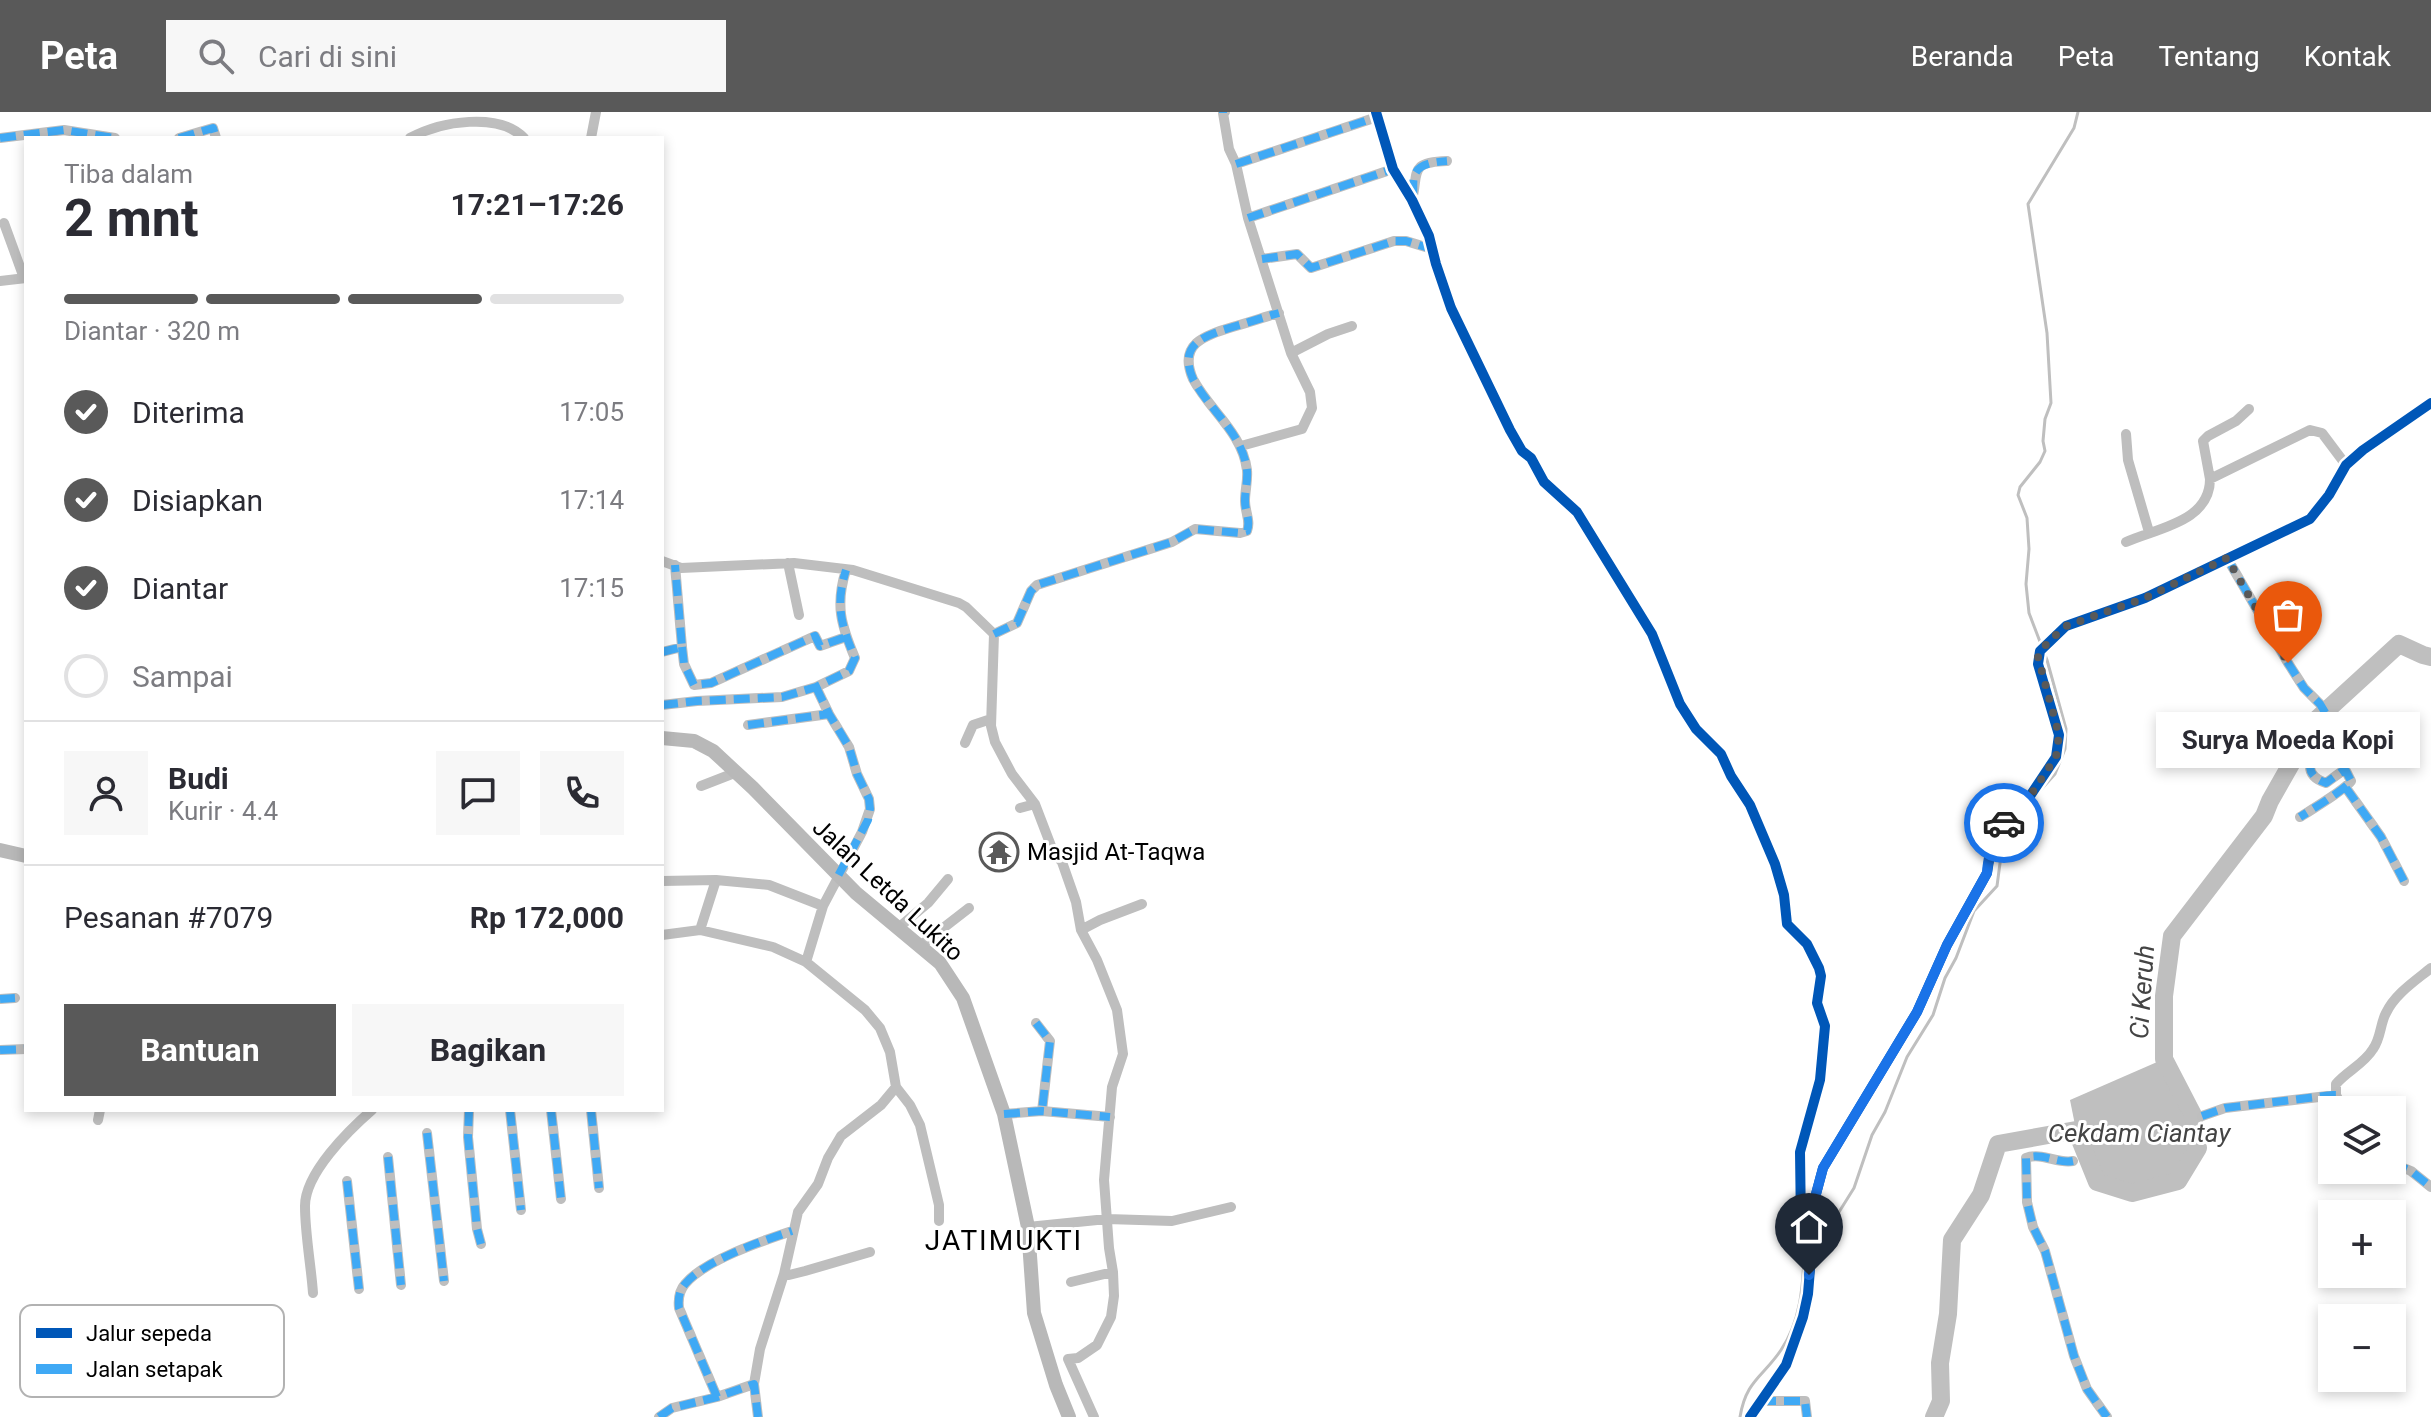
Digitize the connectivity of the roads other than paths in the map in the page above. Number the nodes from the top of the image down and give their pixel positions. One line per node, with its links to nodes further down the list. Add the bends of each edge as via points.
1 (596, 112): 9 (street)
2 (1224, 112): 12 (street)
3 (1377, 115): 12 (street); 13 (street)
4 (102, 136): 10 (street, via 64,130)
5 (186, 136): 6 (street, via 213,128)
6 (215, 136)
7 (414, 136): 8 (street, via 452,121 489,120 504,122)
8 (522, 136)
9 (591, 136)
10 (0, 138)
11 (1447, 161): 14 (street, via 1420,168 1414,175)
12 (1236, 164): 15 (street)
13 (1393, 169): 14 (street); 15 (street)
14 (1412, 200): 17 (street)
15 (1248, 218): 18 (street)
16 (4, 223): 19 (street)
17 (1432, 249): 18 (street, via 1394,241 1311,268 1297,254); 103 (street, via 1451,308 1510,430 1544,482 1577,512 1652,634 1680,704 1721,754 1771,854 1787,924 1807,944 1819,968 1817,1003 1825,1026 1817,1097 1800,1152 1800,1239)
18 (1262, 259): 22 (street)
19 (24, 275)
20 (24, 278): 21 (street)
21 (0, 281)
22 (1279, 313): 24 (street); 28 (street, via 1202,336 1190,351 1193,379)
23 (1352, 326): 24 (street)
24 (1291, 353): 28 (street, via 1310,392 1307,421 1302,429)
25 (2431, 403): 29 (street)
26 (2249, 409): 30 (street, via 2203,441)
27 (2126, 434): 31 (street)
28 (1241, 446): 39 (street, via 1247,469 1247,531 1195,529 1172,542 1037,585 1017,623)
29 (2346, 465): 30 (street, via 2322,433 2310,430); 33 (street, via 2310,519)
30 (2210, 479): 31 (street, via 2209,496 2201,508)
31 (2149, 532): 32 (street)
32 (2126, 542)
33 (2227, 558): 52 (street, via 2288,663 2332,724 2309,772 2326,783 2346,771 2351,781); 103 (street, via 2145,598 2066,626 2044,647 2038,664 2059,735 2056,757 1992,842 1987,873 1917,1012 1823,1168)
34 (664, 562): 36 (street)
35 (788, 563): 36 (street); 37 (street); 38 (street)
36 (675, 565): 41 (street)
37 (846, 570): 39 (street, via 959,603); 40 (street, via 839,592)
38 (799, 615)
39 (994, 634): 46 (street)
40 (846, 637): 41 (street, via 820,646 815,636 711,683 694,685); 43 (street, via 855,658 849,671)
41 (682, 647): 42 (street)
42 (664, 652)
43 (816, 687): 44 (street, via 781,697); 45 (street)
44 (664, 705)
45 (829, 714): 47 (street); 58 (street, via 849,747 870,809)
46 (991, 719): 49 (street, via 973,725); 53 (street, via 1004,761)
47 (748, 725)
48 (664, 738): 50 (street, Jalan Letda Lukito, via 694,741)
49 (965, 743)
50 (737, 772): 51 (street); 58 (street, Jalan Letda Lukito)
51 (701, 786)
52 (2346, 788): 55 (street); 62 (street)
53 (1035, 804): 54 (street); 68 (street, via 1071,885)
54 (1020, 808)
55 (2300, 817)
56 (0, 850): 57 (street)
57 (24, 856)
58 (838, 876): 64 (street); 66 (street, Jalan Letda Lukito)
59 (948, 879): 66 (street)
60 (716, 880): 61 (street); 64 (street, via 769,885); 67 (street)
61 (664, 881)
62 (2404, 881)
63 (1142, 904): 68 (street)
64 (823, 906): 71 (street)
65 (969, 908): 70 (street)
66 (898, 928): 70 (street, Jalan Letda Lukito)
67 (700, 930): 69 (street); 71 (street, via 773,947)
68 (1081, 930): 88 (street, via 1117,1010 1123,1054 1112,1087)
69 (664, 935)
70 (920, 946): 86 (street, Jalan Letda Lukito, via 940,963 963,998)
71 (806, 962): 78 (street, via 880,1028)
72 (2431, 968): 79 (street, via 2391,1004 2373,1050 2336,1084)
73 (15, 998): 74 (street)
74 (0, 999)
75 (1036, 1023): 80 (street, via 1050,1041)
76 (24, 1049): 77 (street)
77 (0, 1050)
78 (896, 1087): 100 (street, via 920,1125); 102 (street, via 841,1136)
79 (2336, 1095): 87 (street, via 2225,1108)
80 (1042, 1111): 86 (street); 88 (street)
81 (370, 1112): 111 (street, via 326,1158 305,1202)
82 (510, 1112): 98 (street)
83 (551, 1112): 96 (street)
84 (591, 1112): 95 (street)
85 (469, 1113): 85 (street, via 483,1229 481,1244 468,1137)
86 (1004, 1114): 101 (street, Jalan Letda Lukito)
87 (2202, 1116)
88 (1110, 1117): 99 (street, via 1104,1180)
89 (427, 1133): 107 (street)
90 (388, 1157): 109 (street)
91 (2073, 1161): 123 (street, via 2026,1158 2027,1202 2074,1356 2087,1389)
92 (2406, 1169): 94 (street)
93 (347, 1181): 110 (street)
94 (2431, 1187)
95 (599, 1188)
96 (561, 1199)
97 (1231, 1207): 99 (street, via 1172,1221)
98 (521, 1210)
99 (1107, 1219): 101 (street); 105 (street)
100 (939, 1221)
101 (1028, 1227): 113 (street, Jalan Letda Lukito, via 1034,1313)
102 (792, 1231): 106 (street); 115 (street, via 707,1267 679,1295 679,1308)
103 (1809, 1239): 116 (street, via 1803,1317 1786,1365)
104 (870, 1252): 106 (street)
105 (1113, 1272): 108 (street); 112 (street, via 1111,1317 1097,1345)
106 (784, 1274): 114 (street)
107 (444, 1281)
108 (1071, 1282)
109 (401, 1285)
110 (359, 1289)
111 (313, 1293)
112 (1068, 1359): 113 (street); 120 (street)
113 (1051, 1367): 119 (street, Jalan Letda Lukito)
114 (754, 1384): 115 (street); 118 (street)
115 (717, 1397): 117 (street, via 672,1408)
116 (1760, 1401): 121 (street); 122 (street, via 1805,1401)
117 (659, 1417)
118 (758, 1417)
119 (1069, 1417)
120 (1094, 1417)
121 (1750, 1417)
122 (1807, 1417)
123 (2107, 1417)

